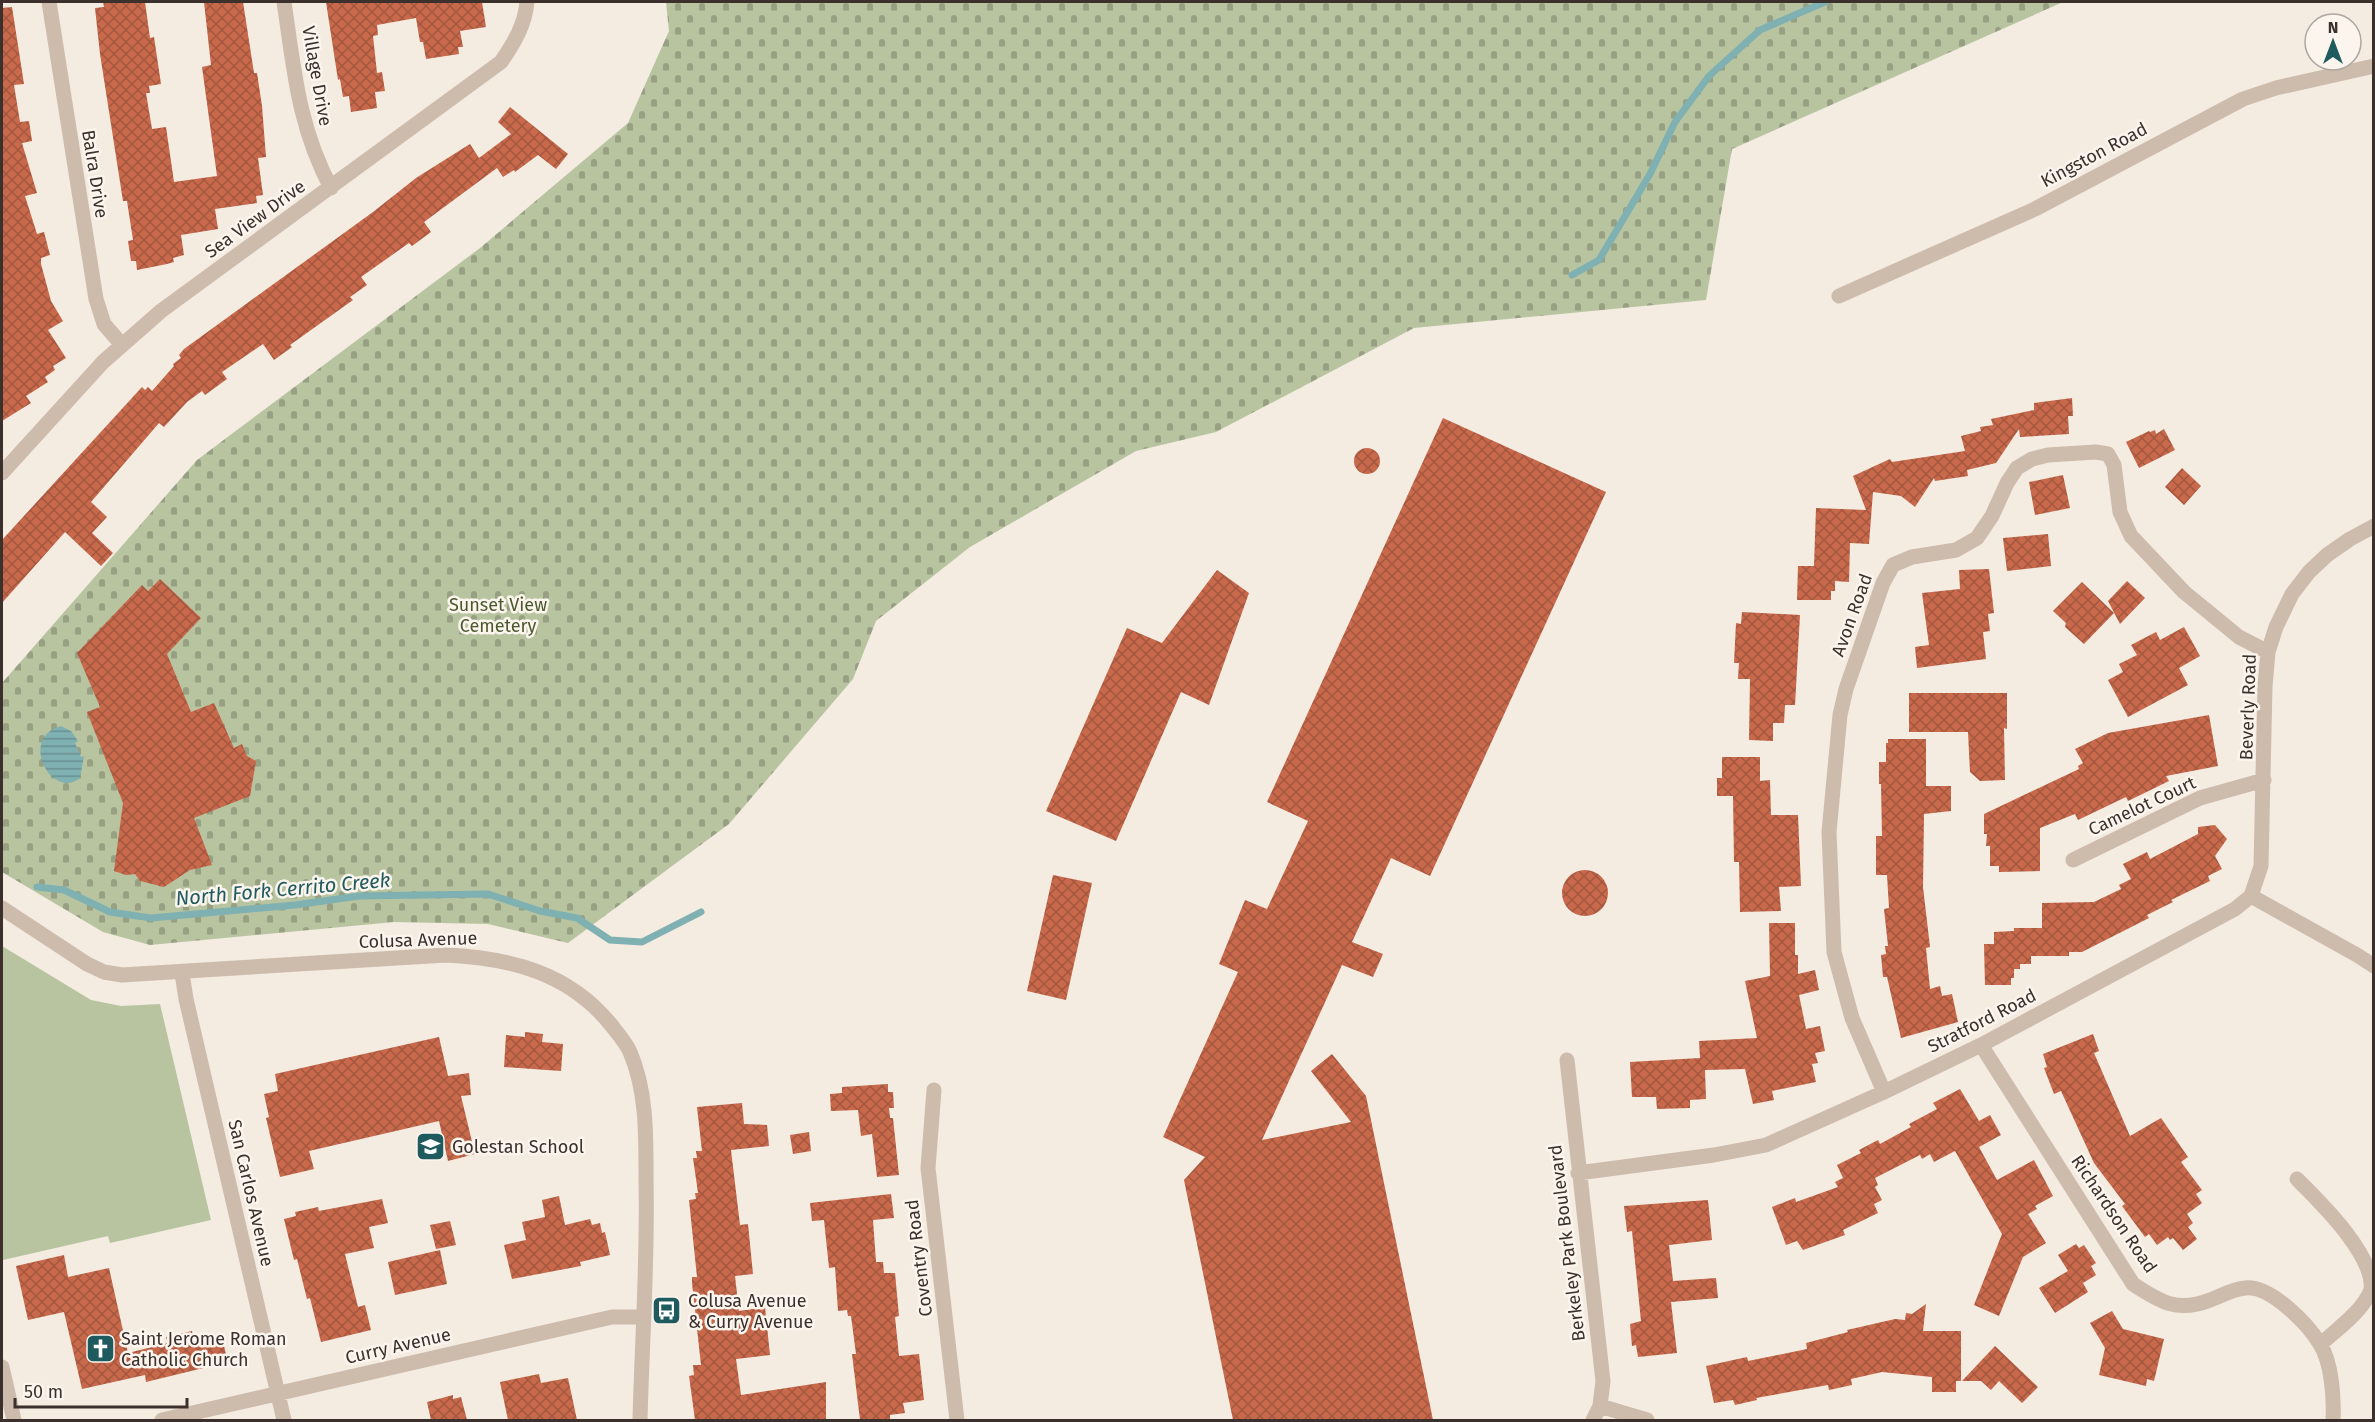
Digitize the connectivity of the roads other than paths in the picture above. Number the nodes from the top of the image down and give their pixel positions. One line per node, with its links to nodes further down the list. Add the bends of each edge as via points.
1 (49, 2): 7 (street, Balra Drive, via 96,299 104,324)
2 (284, 2): 5 (street, Village Drive, via 301,115 317,163)
3 (526, 2): 5 (street, Sea View Drive, via 516,40 501,62)
4 (2373, 66): 6 (street, Kingston Road, via 2276,87 2243,99 2035,209)
5 (331, 188): 7 (street, Sea View Drive, via 161,311)
6 (1839, 296)
7 (122, 345): 8 (street, Sea View Drive)
8 (2, 473)
9 (2373, 526): 10 (street, Beverly Road, via 2309,572 2292,594)
10 (2268, 652): 11 (street, Beverly Road); 20 (street, Avon Road, via 2239,637 2184,592 2131,536 2120,512 2115,465 2108,454 2032,459 2017,468 1977,538 1956,550 1912,557 1893,566 1846,689 1829,832 1834,952 1852,1018)
11 (2264, 780): 12 (street, Camelot Court, via 2200,798); 13 (street, Beverly Road, via 2261,866)
12 (2073, 860)
13 (2251, 896): 15 (street); 17 (street, Stratford Road, via 2235,909)
14 (2, 908): 16 (street, Colusa Avenue, via 104,972)
15 (2373, 966)
16 (182, 973): 23 (street, Colusa Avenue, via 477,956 531,969 581,994 601,1011 630,1052 640,1085 646,1132); 26 (street, San Carlos Avenue)
17 (1981, 1045): 20 (street, Stratford Road); 24 (street, Richardson Road, via 2133,1284 2175,1307 2200,1304 2246,1287 2264,1292 2282,1301)
18 (1567, 1060): 21 (street, Berkeley Park Boulevard)
19 (934, 1090): 32 (street, Coventry Road, via 928,1168)
20 (1884, 1092): 21 (street, Stratford Road, via 1766,1145)
21 (1578, 1173): 27 (street, Berkeley Park Boulevard, via 1603,1381)
22 (2297, 1179): 24 (street, via 2360,1244 2372,1270 2372,1288 2362,1305)
23 (643, 1317): 26 (street, Curry Avenue, via 612,1317); 31 (street, Colusa Avenue)
24 (2320, 1344): 35 (street, via 2334,1396)
25 (2, 1367): 28 (street)
26 (278, 1393): 29 (street, Curry Avenue); 30 (street, San Carlos Avenue)
27 (1600, 1406): 33 (street, Berkeley Park Boulevard); 34 (street)
28 (14, 1420)
29 (162, 1420)
30 (284, 1420)
31 (640, 1420)
32 (957, 1420)
33 (1593, 1420)
34 (1647, 1420)
35 (2333, 1420)

